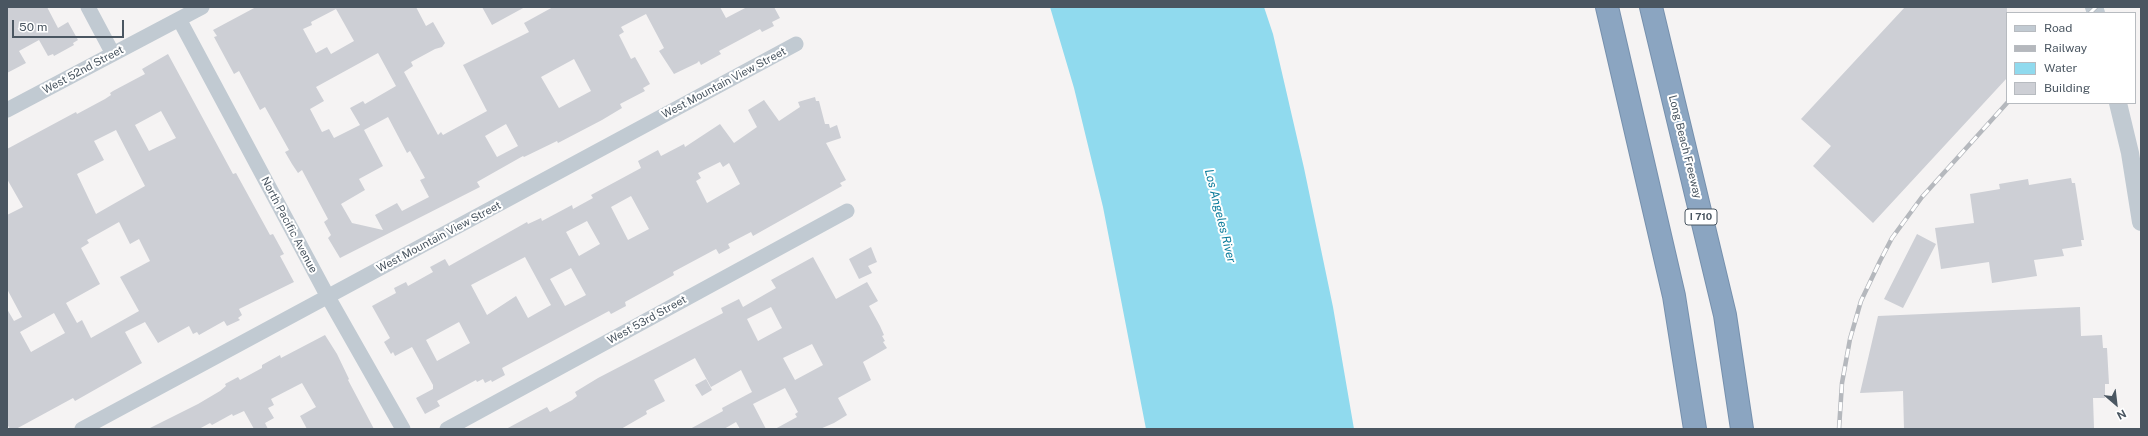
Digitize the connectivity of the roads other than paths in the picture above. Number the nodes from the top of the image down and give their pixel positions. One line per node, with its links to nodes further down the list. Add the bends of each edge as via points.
1 (88, 7): 7 (street)
2 (202, 7): 5 (street, West 52nd Street)
3 (1607, 7): 16 (highway, via 1674,296)
4 (1651, 7): 17 (highway, Long Beach Freeway / I 710, via 1725,316)
5 (179, 19): 7 (street, West 52nd Street); 12 (street, North Pacific Avenue)
6 (796, 44): 12 (street, West Mountain View Street)
7 (113, 54): 9 (street, West 52nd Street)
8 (2118, 104): 11 (street, via 2130,153)
9 (7, 110)
10 (847, 211): 15 (street, West 53rd Street)
11 (2141, 222)
12 (328, 297): 13 (street, West Mountain View Street); 14 (street, North Pacific Avenue)
13 (82, 429)
14 (403, 429)
15 (447, 429)
16 (1695, 429)
17 (1742, 429)

